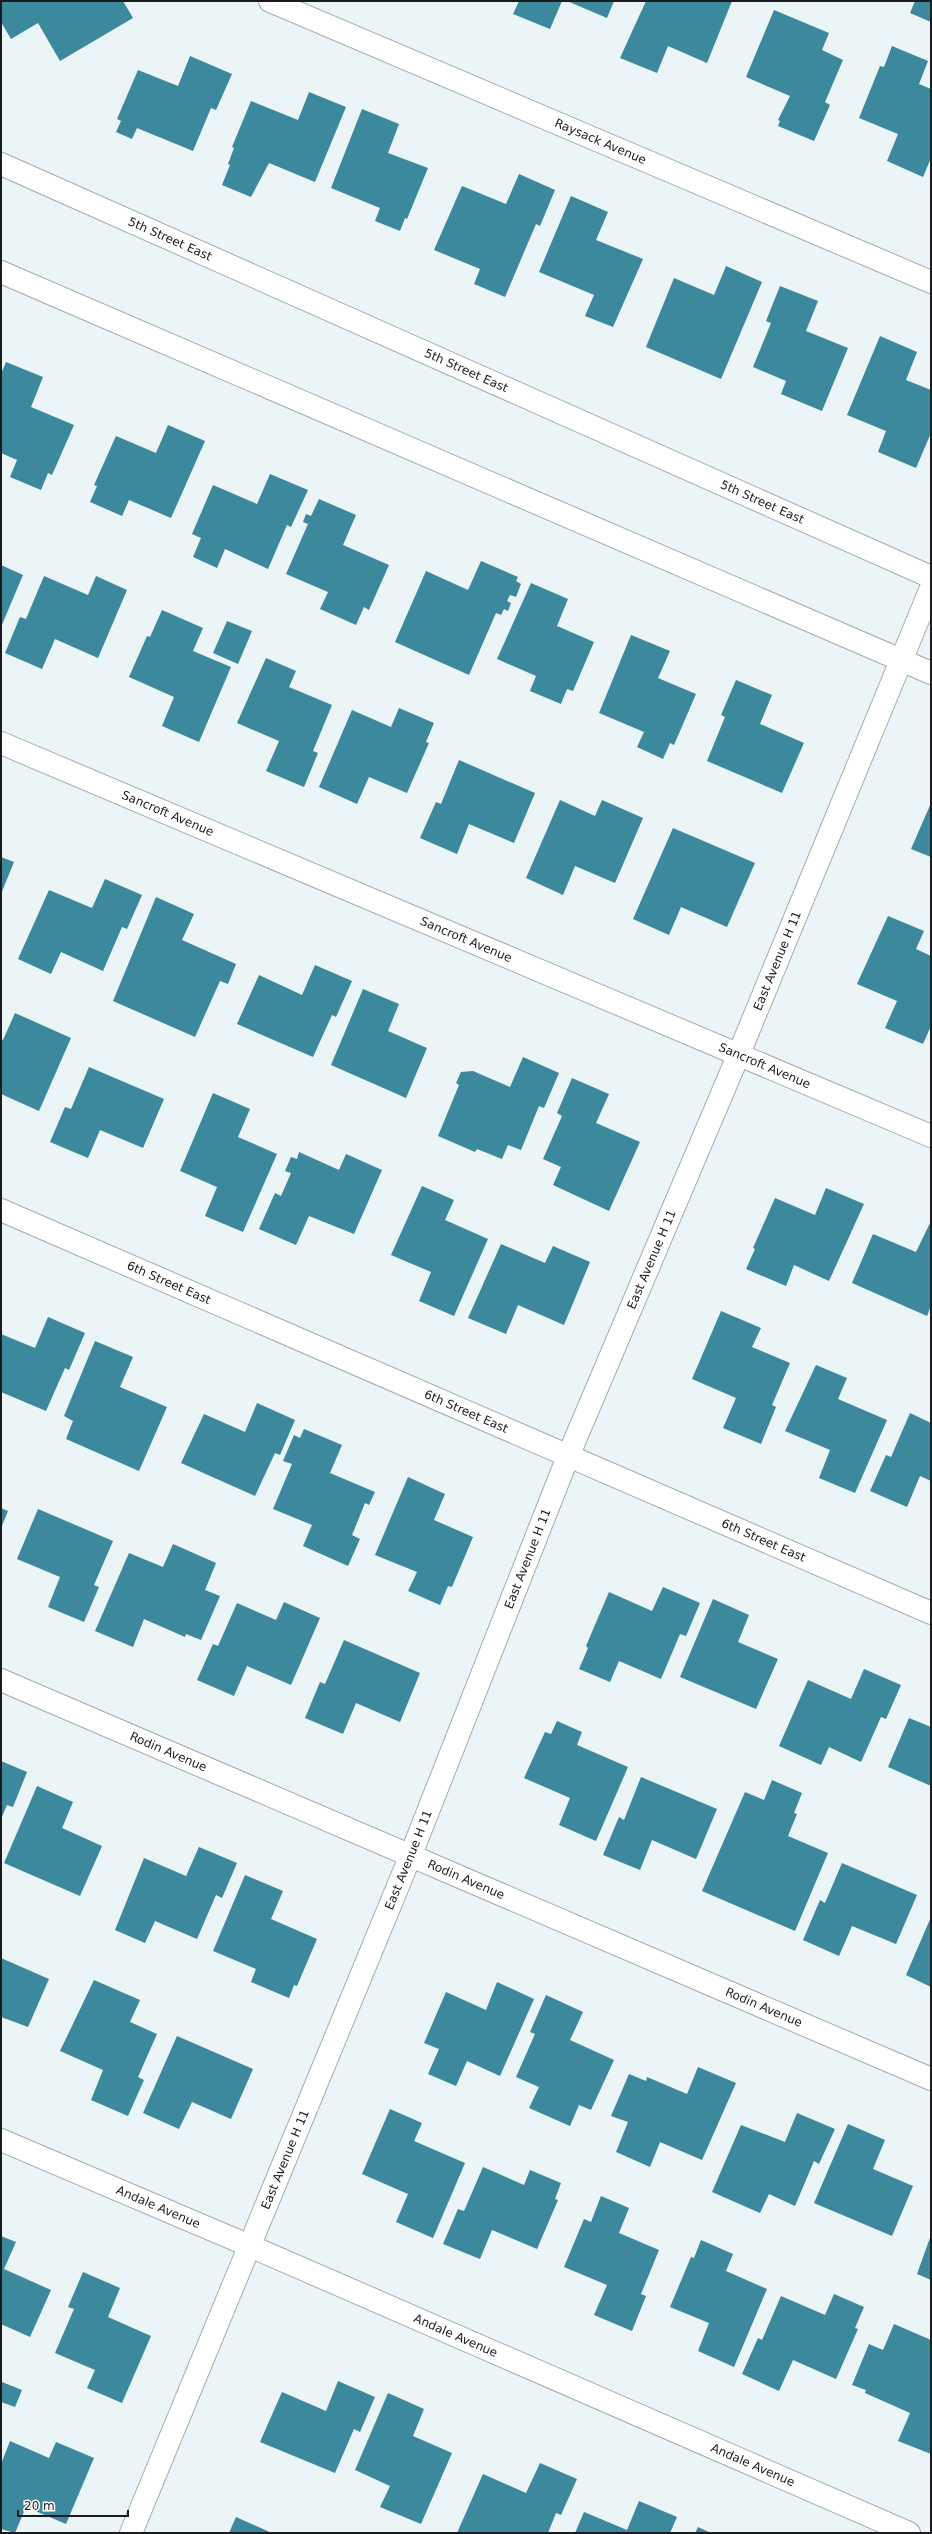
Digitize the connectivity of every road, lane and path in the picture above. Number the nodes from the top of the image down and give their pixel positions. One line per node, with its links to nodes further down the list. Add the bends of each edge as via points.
1 (270, 1): 4 (street, Raysack Avenue)
2 (1, 164): 5 (street, 5th Street East)
3 (1, 272): 7 (street)
4 (931, 282)
5 (931, 577)
6 (931, 588): 7 (street, East Avenue H 11)
7 (901, 660): 8 (street); 10 (street, East Avenue H 11)
8 (931, 673)
9 (1, 743): 10 (street, Sancroft Avenue)
10 (738, 1056): 11 (street, Sancroft Avenue); 13 (street, East Avenue H 11)
11 (931, 1136)
12 (1, 1210): 13 (street, 6th Street East)
13 (568, 1454): 14 (street, 6th Street East); 16 (street, East Avenue H 11)
14 (931, 1613)
15 (1, 1680): 16 (street, Rodin Avenue)
16 (410, 1857): 17 (street, Rodin Avenue); 19 (street, East Avenue H 11)
17 (931, 2079)
18 (1, 2140): 19 (street, Andale Avenue)
19 (250, 2246): 20 (street, East Avenue H 11); 21 (street, Andale Avenue)
20 (131, 2533)
21 (909, 2533)

